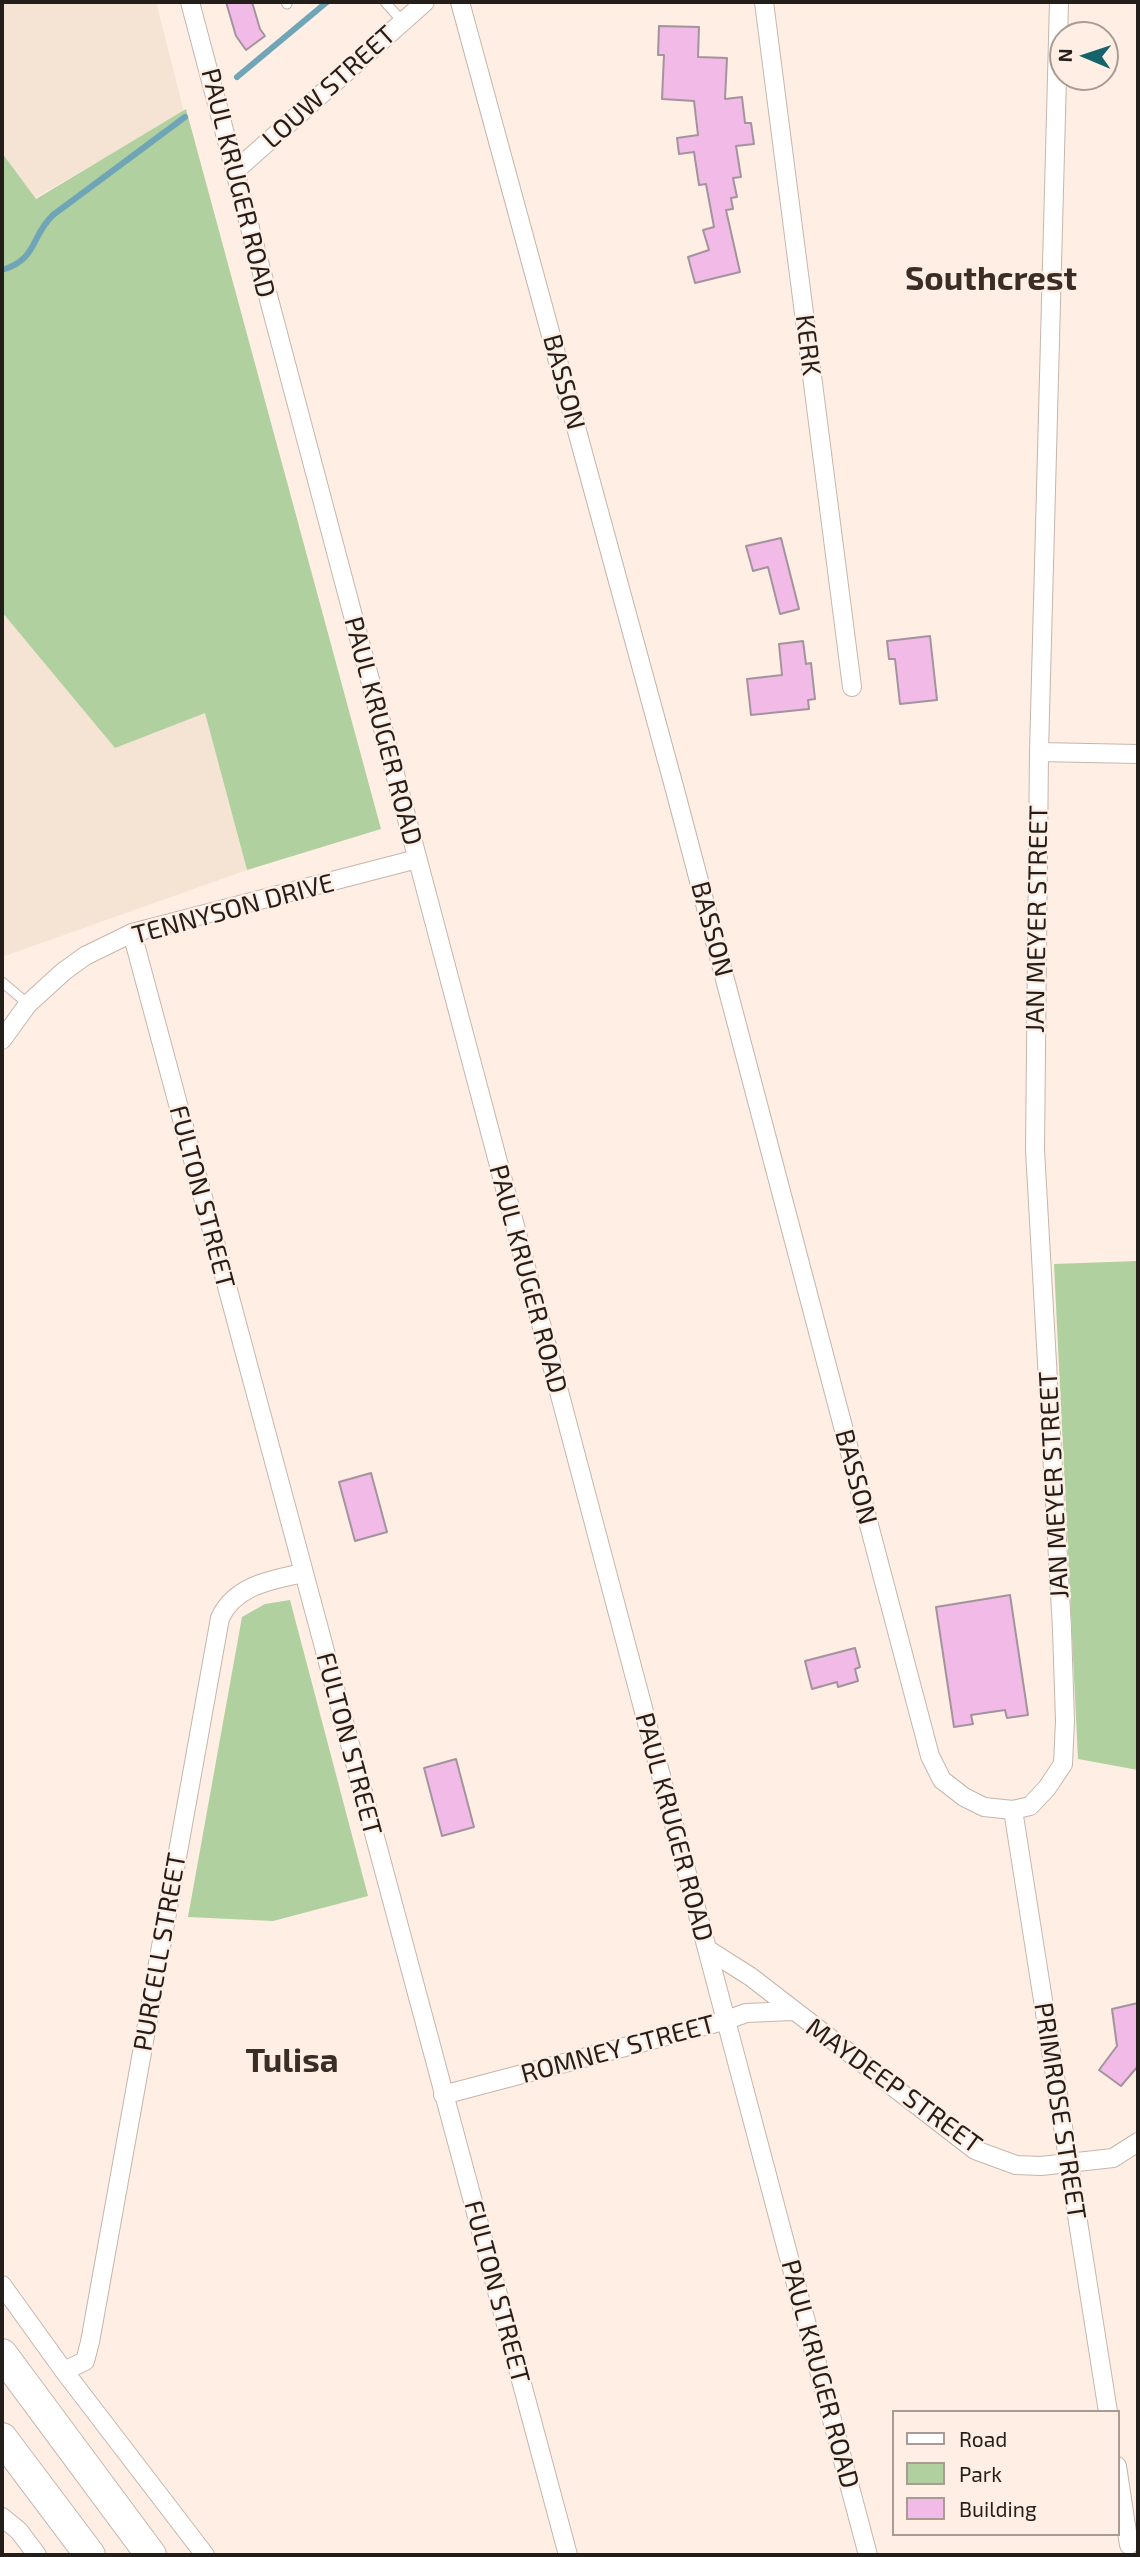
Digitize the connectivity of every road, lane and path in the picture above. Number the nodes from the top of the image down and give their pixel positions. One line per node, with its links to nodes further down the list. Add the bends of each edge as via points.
1 (190, 2): 8 (street, PAUL KRUGER ROAD)
2 (385, 2): 7 (lane)
3 (425, 2): 7 (street, LOUW STREET)
4 (460, 2): 18 (street, BASSON, via 675,790 930,1756 942,1780 964,1797 984,1807)
5 (764, 2): 9 (street, KERK)
6 (1059, 2): 10 (street, JAN MEYER STREET)
7 (403, 22): 8 (street, LOUW STREET)
8 (234, 172): 12 (street, PAUL KRUGER ROAD)
9 (852, 687)
10 (1039, 752): 11 (street); 18 (street, JAN MEYER STREET, via 1035,1150 1065,1721 1063,1765 1030,1806)
11 (1138, 754)
12 (417, 859): 13 (street, TENNYSON DRIVE); 19 (street, PAUL KRUGER ROAD)
13 (132, 933): 15 (street, TENNYSON DRIVE, via 85,956); 17 (street, FULTON STREET)
14 (2, 982): 15 (lane)
15 (28, 1004): 16 (street, TENNYSON DRIVE)
16 (2, 1040)
17 (303, 1573): 22 (street, FULTON STREET); 27 (street, PURCELL STREET, via 254,1586 225,1605 220,1618 90,2342 85,2361)
18 (1013, 1810): 24 (street, PRIMROSE STREET)
19 (707, 1949): 20 (street, MAYDEEP STREET); 21 (street, PAUL KRUGER ROAD)
20 (792, 2011): 21 (street, ROMNEY STREET, via 746,2013); 24 (street, MAYDEEP STREET, via 975,2150 1016,2165)
21 (726, 2020): 22 (street, ROMNEY STREET); 38 (street, PAUL KRUGER ROAD)
22 (443, 2095): 37 (street, FULTON STREET)
23 (1138, 2142): 24 (street, MAYDEEP STREET, via 1113,2158)
24 (1068, 2164): 28 (street, PRIMROSE STREET)
25 (2, 2285): 27 (street)
26 (2, 2354): 35 (main road)
27 (64, 2371): 36 (street)
28 (1108, 2410)
29 (2, 2438): 34 (main road)
30 (1119, 2479): 32 (street)
31 (2, 2516): 33 (street)
32 (1129, 2544)
33 (37, 2555)
34 (90, 2555)
35 (151, 2555)
36 (205, 2555)
37 (568, 2555)
38 (868, 2555)

